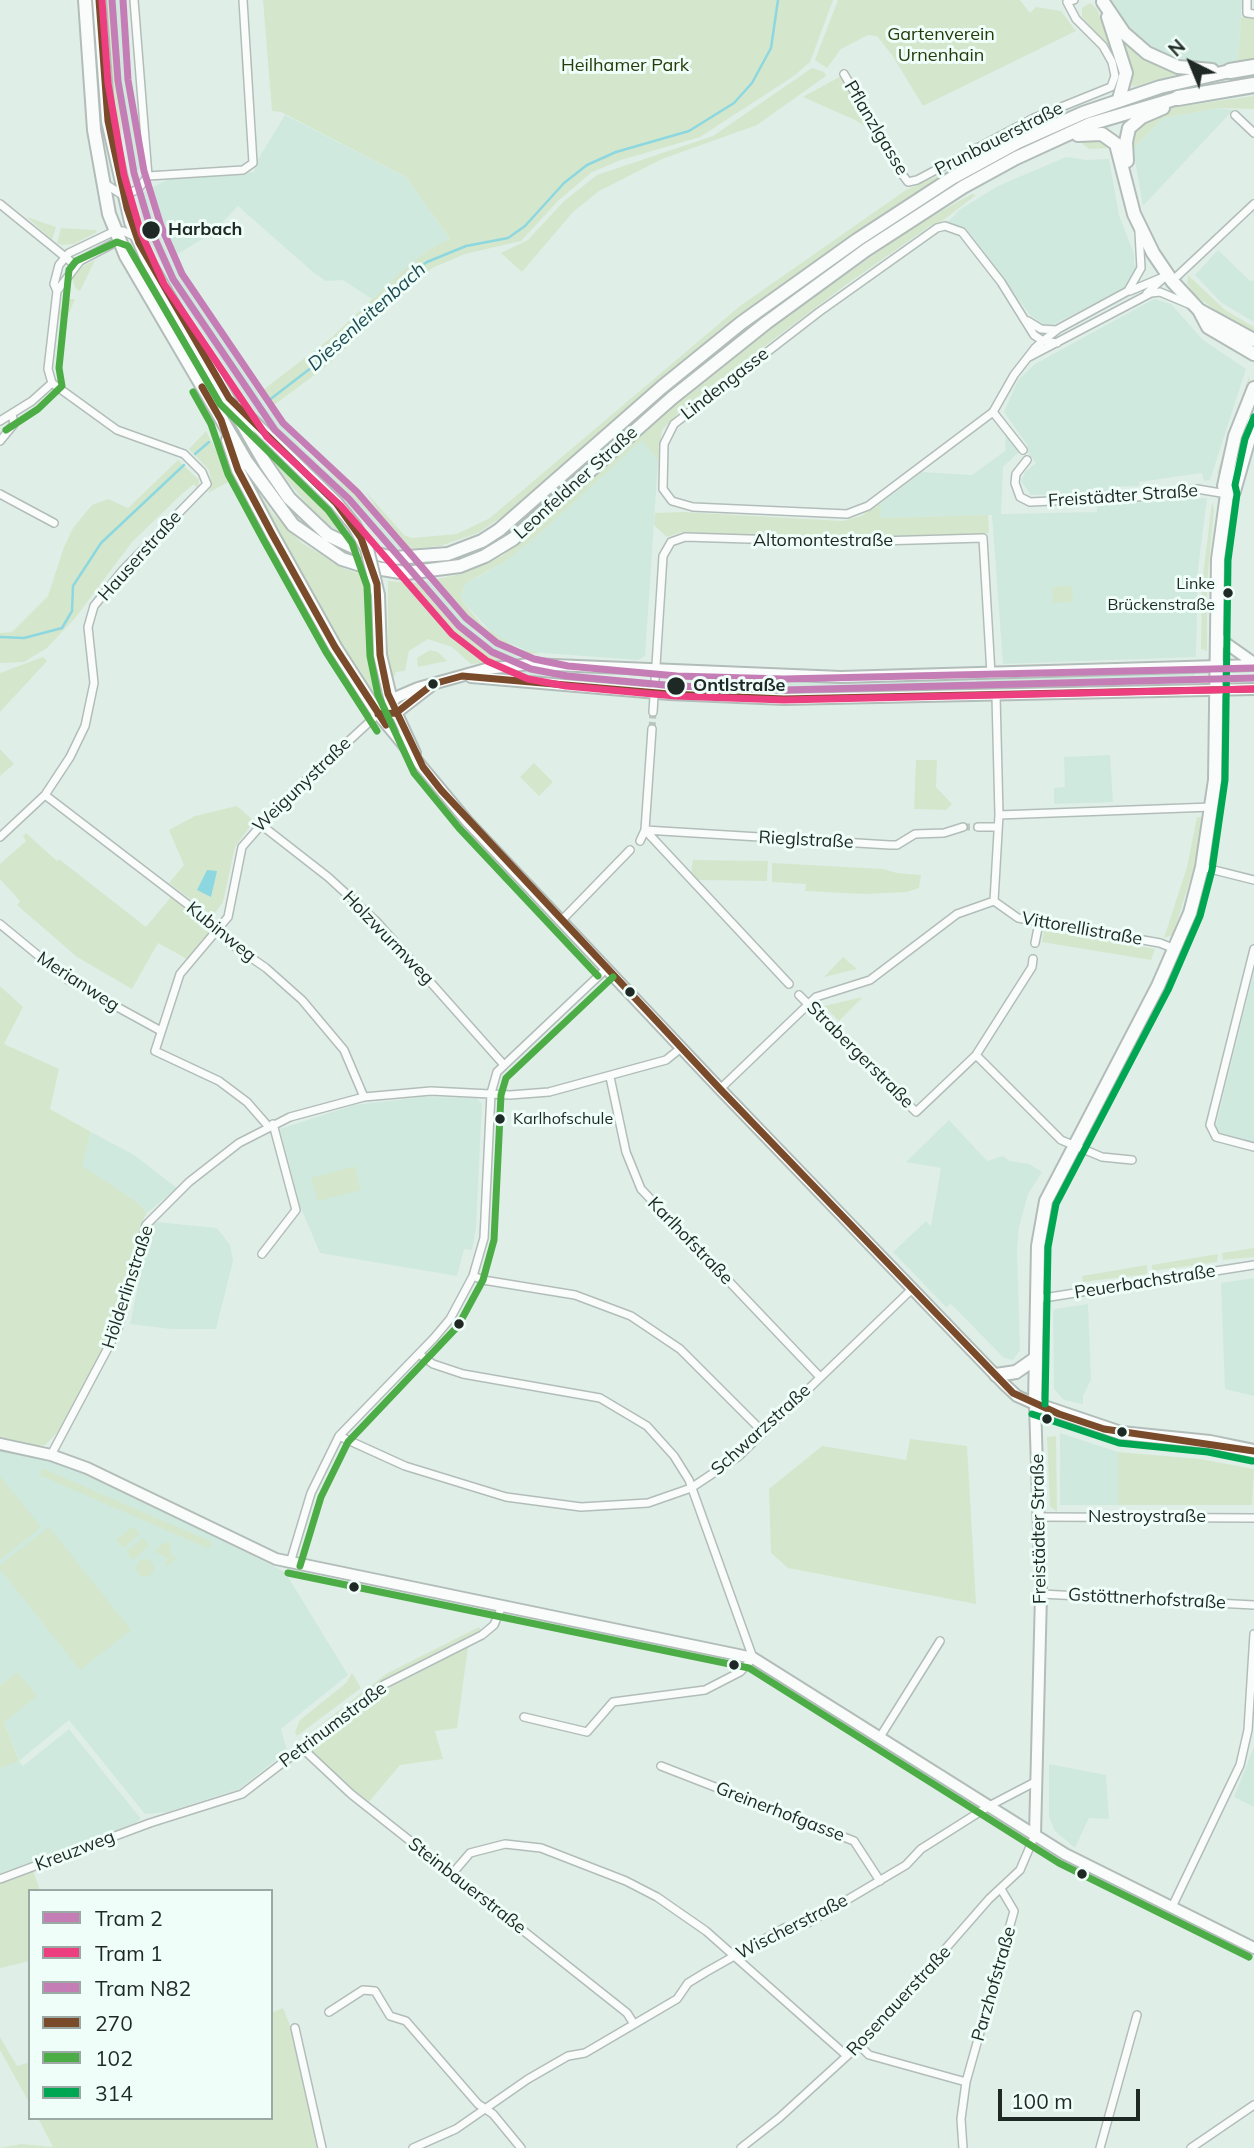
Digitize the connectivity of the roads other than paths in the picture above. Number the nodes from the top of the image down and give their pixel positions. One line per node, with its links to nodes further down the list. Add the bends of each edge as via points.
1 (85, 0): 19 (main road, Leonfeldner Straße, via 89,80)
2 (99, 0): 22 (main road, Leonfeldner Straße, via 108,121)
3 (134, 0): 18 (street)
4 (243, 0): 18 (street, via 253,163 243,170)
5 (1247, 0): 8 (street, via 1247,13)
6 (1070, 1): 20 (street, Prunbauerstraße, via 1076,19 1112,62 1115,76 1111,87 1034,118)
7 (1102, 1): 10 (main road, via 1124,33 1147,53 1178,67); 14 (main road, via 1126,72)
8 (1254, 14)
9 (1254, 67): 10 (highway)
10 (1230, 71): 14 (main road, Leonfeldner Straße)
11 (844, 74): 20 (street, Pflanzlgasse)
12 (1254, 85): 13 (highway)
13 (1178, 98): 17 (main road, Leonfeldner Straße, via 1123,112); 21 (main road, via 1129,128)
14 (1119, 99): 44 (main road, Leonfeldner Straße, via 982,160 857,240 741,323 662,387 515,519 465,549 431,558 394,558 360,550 328,535 289,498)
15 (1235, 115): 16 (street)
16 (1254, 133)
17 (1047, 143): 21 (main road, via 1090,132 1105,135 1116,144); 47 (main road, Leonfeldner Straße, via 963,187 818,284 671,398 513,539 471,562 405,573 364,566 323,548 278,508)
18 (148, 176): 22 (street)
19 (102, 180): 22 (street); 26 (main road, Leonfeldner Straße)
20 (908, 182)
21 (1127, 186): 25 (main road)
22 (125, 202): 26 (street); 27 (main road, Leonfeldner Straße)
23 (0, 204): 28 (street)
24 (1254, 204): 30 (street, Lindengasse)
25 (1137, 221): 30 (main road); 32 (street, via 1141,268)
26 (119, 234): 27 (street); 28 (street); 29 (street); 47 (main road, Leonfeldner Straße)
27 (136, 238): 44 (main road, Leonfeldner Straße)
28 (66, 257): 29 (street); 31 (street, via 55,275)
29 (75, 265): 31 (street)
30 (1170, 278): 32 (street, Lindengasse); 33 (street, Lindengasse); 34 (main road)
31 (57, 291): 42 (street, via 48,369)
32 (1128, 291): 36 (street, Lindengasse)
33 (1141, 297): 34 (street, via 1160,292); 39 (street, Lindengasse)
34 (1198, 309): 37 (main road); 40 (main road, via 1208,327)
35 (1027, 321): 36 (street, via 1041,329); 38 (street, Lindengasse); 45 (street, Lindengasse, via 962,232 945,226 929,233 674,424 664,444 663,489 672,501 693,507 846,514 868,506)
36 (1058, 329): 38 (street, Lindengasse)
37 (1254, 340)
38 (1043, 341): 39 (street); 41 (street, Lindengasse)
39 (1058, 343): 41 (street, Lindengasse)
40 (1254, 354)
41 (1028, 358): 45 (street, Lindengasse)
42 (52, 383): 46 (street); 71 (street, Hauserstraße, via 117,430 184,454 207,481 206,489 147,544 94,606 88,627 94,676 90,712 71,757)
43 (1254, 387): 54 (main road, Freistädter Straße, via 1235,436 1224,486)
44 (229, 398): 66 (main road, bridge, via 336,503 367,549 378,595 380,655)
45 (993, 412): 51 (street)
46 (12, 414): 48 (street); 50 (street, via 14,424)
47 (221, 420): 68 (main road, via 243,482 318,619)
48 (0, 421)
49 (1254, 421): 54 (main road, Freistädter Straße, via 1234,491)
50 (0, 441)
51 (1023, 450)
52 (1027, 460): 54 (street, Freistädter Straße, via 1015,483 1020,497 1030,502 1197,489)
53 (0, 494): 55 (street)
54 (1227, 494): 56 (main road, Freistädter Straße, via 1218,559)
55 (54, 523)
56 (1217, 637): 57 (main road); 58 (main road, Freistädter Straße)
57 (1254, 664): 58 (main road)
58 (1216, 668): 60 (main road); 63 (main road, Freistädter Straße)
59 (656, 671): 60 (main road, via 841,677); 60 (street, Altomontestraße, via 663,556 667,546 685,537 835,542 983,538); 61 (main road, via 539,663); 64 (street)
60 (991, 674)
61 (461, 676): 64 (main road); 66 (main road, via 433,684)
62 (1254, 689): 63 (main road)
63 (1216, 691): 65 (main road); 72 (main road, Freistädter Straße)
64 (654, 693): 65 (main road, via 828,699); 67 (street)
65 (996, 695): 73 (street)
66 (393, 707): 68 (main road); 70 (main road)
67 (653, 712)
68 (378, 714): 70 (main road); 74 (street, Weigunystraße)
69 (652, 729): 78 (street)
70 (423, 767): 85 (main road)
71 (45, 795): 79 (street, Hauserstraße); 88 (street, Kubinweg)
72 (1212, 807): 73 (street); 82 (main road, Freistädter Straße)
73 (999, 815): 77 (street)
74 (260, 824): 88 (street, Weigunystraße, via 237,859 231,909); 101 (street, Holzwurmweg, via 376,922)
75 (963, 827): 78 (street, Rieglstraße, via 915,834 897,845)
76 (978, 827): 77 (street)
77 (998, 827): 84 (street)
78 (645, 830): 80 (street); 95 (street)
79 (0, 837)
80 (640, 841)
81 (630, 850): 85 (street)
82 (1202, 867): 83 (street); 90 (main road, Freistädter Straße)
83 (1254, 880)
84 (994, 901): 86 (street, Vittorellistraße, via 1012,916); 97 (street, via 957,915 870,979 825,992)
85 (561, 921): 94 (main road)
86 (1039, 923): 89 (street); 90 (street, Vittorellistraße)
87 (0, 924): 98 (street, Merianweg, via 76,984)
88 (218, 931): 98 (street, Weigunystraße, via 180,974); 105 (street, Kubinweg, via 284,983 319,1018 348,1058)
89 (1035, 943)
90 (1175, 949): 107 (main road, Freistädter Straße)
91 (1254, 949): 93 (street)
92 (1033, 959): 100 (street)
93 (1252, 964): 108 (street, via 1210,1125 1216,1137)
94 (606, 969): 99 (main road); 101 (street)
95 (789, 984)
96 (799, 995): 97 (street, Strabergerstraße)
97 (808, 1004): 100 (street, Strabergerstraße, via 916,1112); 103 (street)
98 (161, 1031): 106 (street, Weigunystraße, via 155,1051 219,1081)
99 (681, 1048): 102 (street, Hölderlinstraße, via 670,1058); 103 (main road)
100 (976, 1055): 107 (street, via 1028,1110)
101 (504, 1065): 104 (street)
102 (610, 1077): 104 (street, Hölderlinstraße, via 534,1094); 118 (street, Karlhofstraße, via 626,1152 641,1189)
103 (720, 1089): 113 (main road)
104 (491, 1093): 105 (street, Hölderlinstraße, via 431,1091); 112 (street, via 486,1220)
105 (364, 1097): 106 (street, Hölderlinstraße)
106 (271, 1125): 110 (street, via 296,1210); 124 (street, Hölderlinstraße, via 223,1154 150,1218 118,1329)
107 (1074, 1147): 109 (street, via 1102,1157); 114 (main road, Freistädter Straße, via 1051,1187 1043,1212)
108 (1254, 1147)
109 (1132, 1160)
110 (262, 1254)
111 (1254, 1265): 114 (street, Peuerbachstraße)
112 (472, 1276): 115 (street, via 450,1319); 120 (street, via 575,1295 631,1316 680,1349)
113 (912, 1289): 117 (main road); 118 (street, Schwarzstraße)
114 (1037, 1299): 116 (main road, Freistädter Straße)
115 (419, 1354): 121 (street); 125 (street, via 463,1374 582,1393 620,1407 662,1440)
116 (1036, 1357): 117 (main road, via 1016,1372); 119 (main road, Freistädter Straße)
117 (996, 1375): 119 (main road, via 1017,1396)
118 (820, 1377): 120 (street, Schwarzstraße)
119 (1035, 1404): 123 (main road, via 1121,1433); 126 (main road, Freistädter Straße)
120 (764, 1432): 125 (street, Schwarzstraße, via 722,1469)
121 (339, 1436): 125 (street, Schwarzstraße, via 442,1479 537,1502 627,1506); 128 (street, via 311,1493)
122 (0, 1444): 124 (main road)
123 (1254, 1451)
124 (51, 1455): 128 (main road)
125 (691, 1488): 134 (street)
126 (1041, 1517): 127 (street, Nestroystraße); 129 (main road, Freistädter Straße)
127 (1254, 1518)
128 (290, 1563): 131 (main road)
129 (1041, 1594): 130 (street, Gstöttnerhofstraße); 139 (main road, Freistädter Straße)
130 (1254, 1605)
131 (502, 1606): 134 (main road); 137 (street, Petrinumstraße, via 494,1625 482,1635 385,1684)
132 (1254, 1634): 147 (street, via 1249,1720 1240,1765)
133 (940, 1641): 136 (street)
134 (753, 1658): 135 (street, via 740,1672 705,1690 613,1702 587,1732); 136 (main road)
135 (524, 1717)
136 (880, 1737): 140 (main road)
137 (301, 1748): 141 (street, Petrinumstraße, via 231,1800); 143 (street, Steinbauerstraße)
138 (661, 1766): 145 (street, Greinerhofgasse, via 846,1837 858,1844)
139 (1035, 1782): 140 (street, Wischerstraße); 142 (main road, Freistädter Straße)
140 (989, 1806): 142 (main road); 145 (street, Wischerstraße)
141 (150, 1823): 144 (street, Kreuzweg)
142 (1035, 1835): 146 (street, Rosenauerstraße, via 1020,1870); 147 (main road)
143 (452, 1874): 149 (street, via 470,1853 491,1845 541,1848 657,1897); 152 (street, Steinbauerstraße, via 627,2013)
144 (0, 1879)
145 (880, 1881): 149 (street, Wischerstraße, via 808,1923 785,1928)
146 (1001, 1889): 154 (street, Rosenauerstraße); 156 (street, Parzhofstraße, via 1014,1911)
147 (1172, 1907): 148 (main road)
148 (1254, 1948)
149 (734, 1956): 152 (street, Wischerstraße, via 688,1983 677,1999); 155 (street)
150 (329, 2012): 158 (street, via 363,1990 375,1991 390,2016 406,2021)
151 (1137, 2015): 164 (street)
152 (634, 2024): 158 (street, Wischerstraße, via 585,2053 568,2056)
153 (295, 2028): 159 (street)
154 (859, 2045): 155 (street, Rosenauerstraße); 156 (street, via 869,2055)
155 (847, 2056): 162 (street, Rosenauerstraße)
156 (966, 2082): 163 (street, Parzhofstraße)
157 (1254, 2105): 165 (street)
158 (485, 2109): 160 (street, Wischerstraße, via 456,2129); 161 (street)
159 (322, 2148)
160 (413, 2148)
161 (521, 2148)
162 (741, 2148)
163 (963, 2148)
164 (1100, 2148)
165 (1191, 2148)

